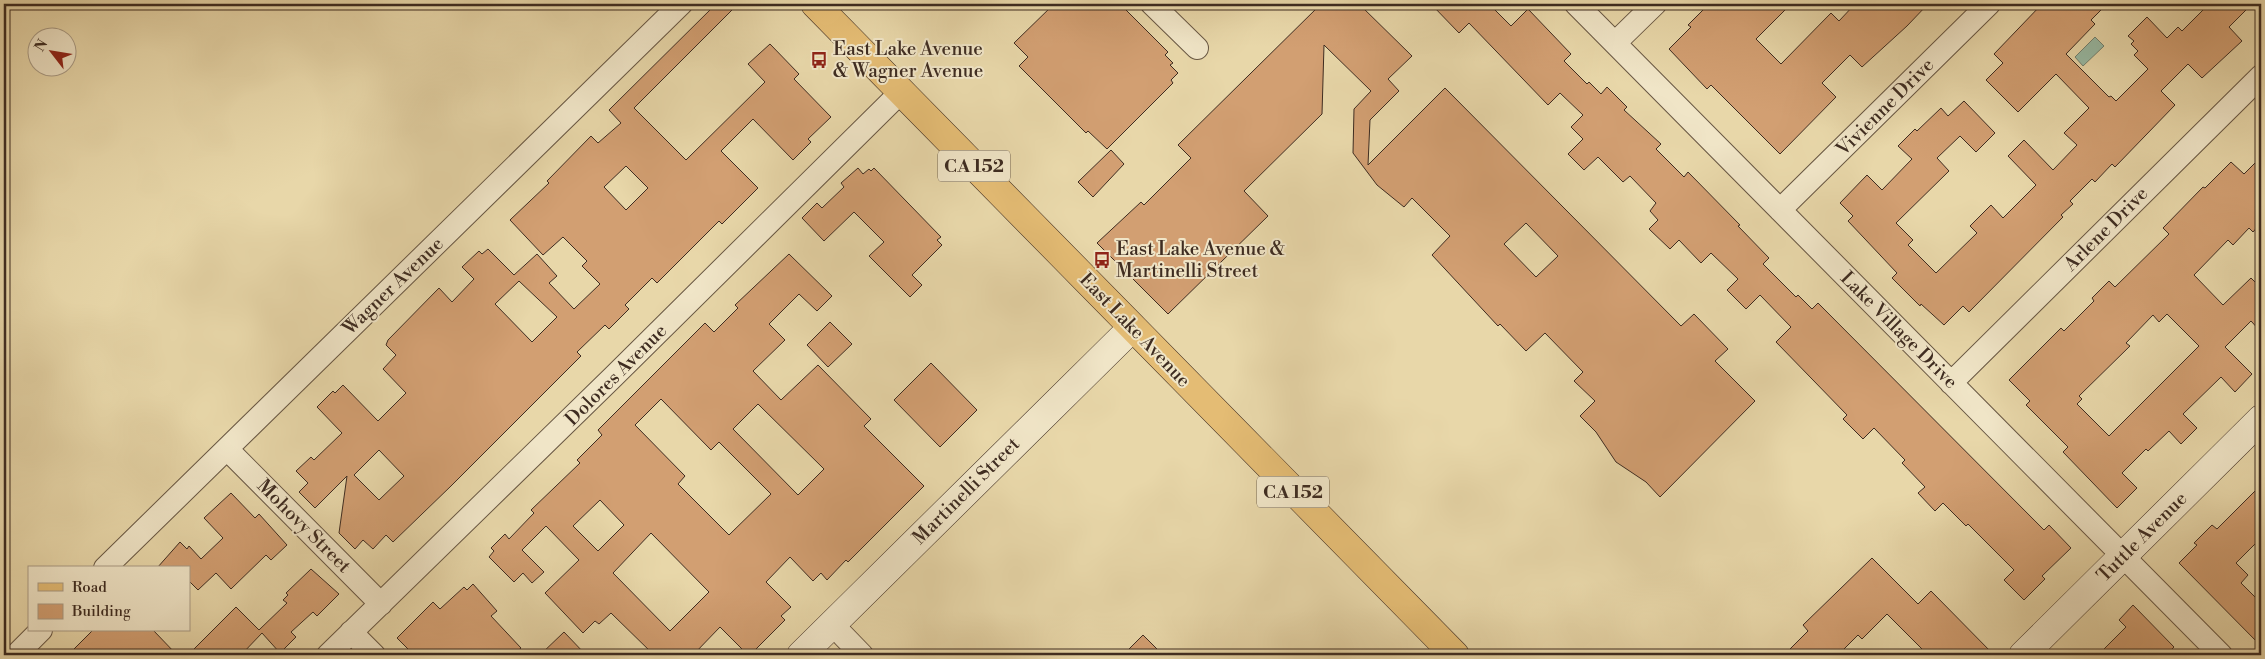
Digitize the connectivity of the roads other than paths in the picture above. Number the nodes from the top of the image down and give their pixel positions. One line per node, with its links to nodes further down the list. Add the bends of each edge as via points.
1 (681, 4): 15 (street, Wagner Avenue)
2 (815, 4): 10 (main road, East Lake Avenue / CA 152)
3 (1152, 4): 8 (street)
4 (1576, 4): 7 (street, Lake Village Drive)
5 (1655, 4): 7 (street)
6 (1989, 4): 11 (street, Vivienne Drive)
7 (1615, 43): 11 (street, Lake Village Drive)
8 (1197, 48)
9 (2261, 76): 13 (street, Arlene Drive)
10 (901, 92): 12 (main road, East Lake Avenue / CA 152); 18 (street, Dolores Avenue)
11 (1780, 210): 13 (street, Lake Village Drive)
12 (1132, 328): 19 (street, Martinelli Street); 27 (main road, East Lake Avenue / CA 152)
13 (1951, 383): 16 (street, Lake Village Drive)
14 (2261, 419): 16 (street, Tuttle Avenue)
15 (227, 449): 17 (street, Wagner Avenue); 18 (street, Mohovy Street)
16 (2122, 556): 28 (street, Tuttle Avenue); 29 (street, Lake Village Drive)
17 (107, 566)
18 (382, 604): 21 (street, Dolores Avenue)
19 (832, 624): 25 (street, Martinelli Street); 26 (street)
20 (39, 632): 22 (street)
21 (351, 632): 23 (street, Dolores Avenue); 24 (street)
22 (16, 655)
23 (328, 655)
24 (374, 655)
25 (801, 655)
26 (862, 655)
27 (1455, 655)
28 (2023, 655)
29 (2221, 655)

